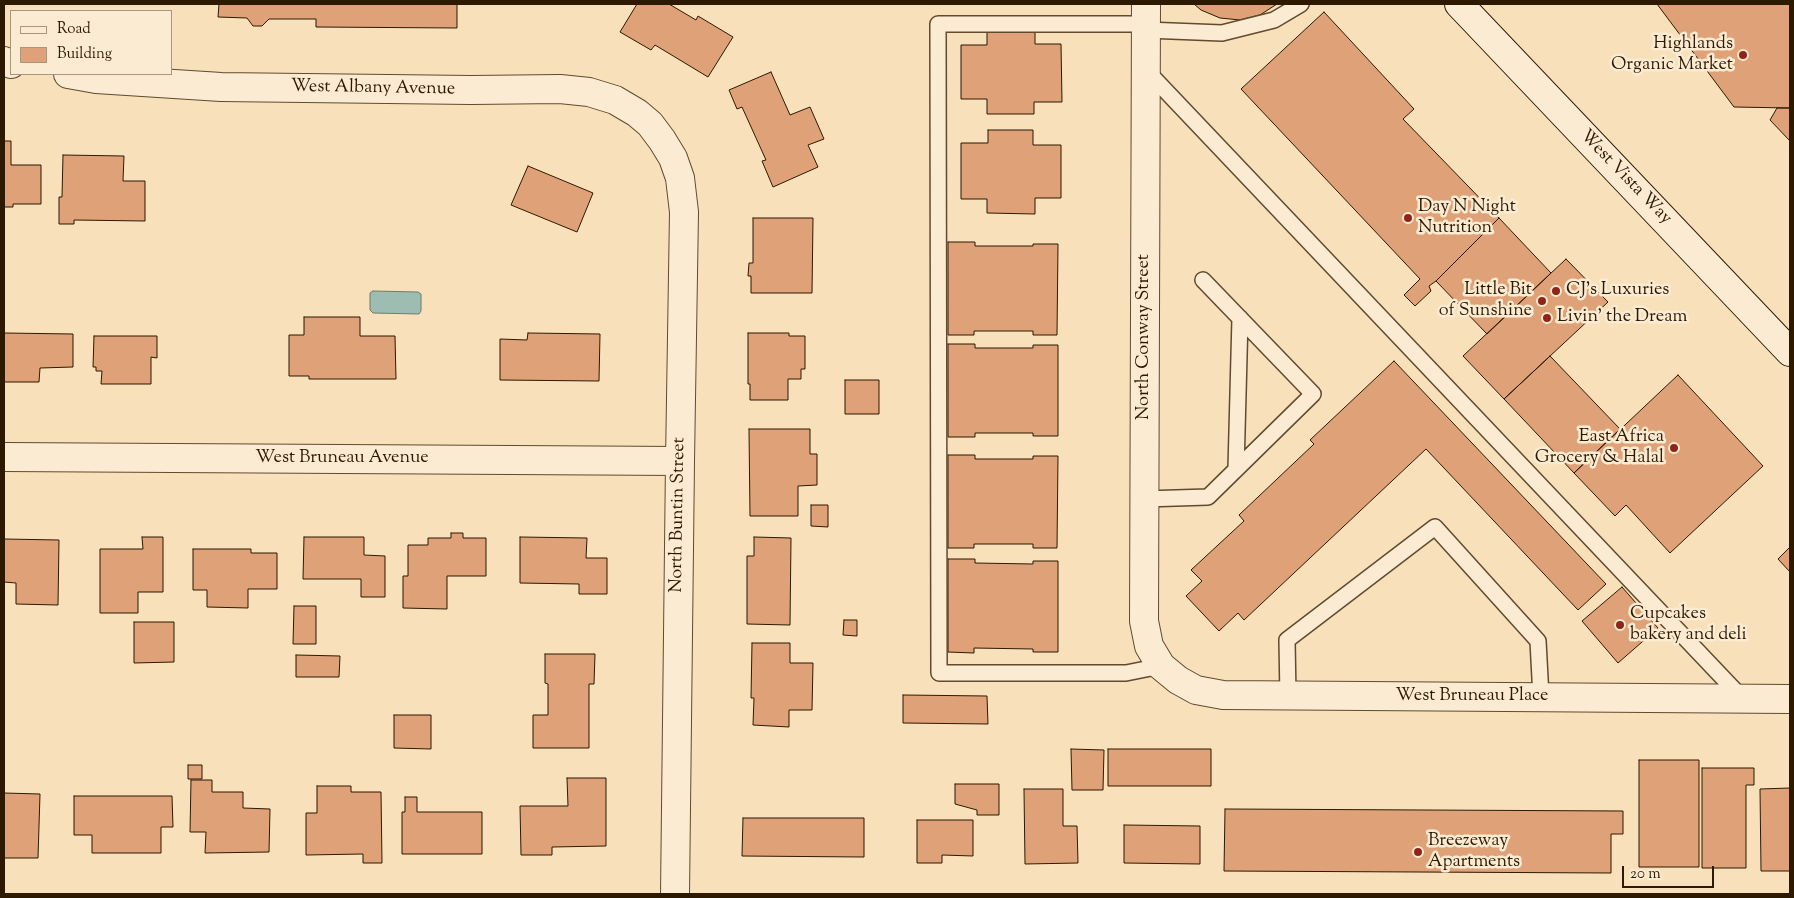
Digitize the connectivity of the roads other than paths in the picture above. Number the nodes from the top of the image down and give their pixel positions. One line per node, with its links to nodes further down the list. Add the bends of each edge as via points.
1 (1302, 4): 3 (lane, via 1274,20 1222,32)
2 (1459, 4): 9 (street, West Vista Way)
3 (1146, 19): 4 (street, North Conway Street); 14 (lane, via 938,24 939,673 1126,673)
4 (1146, 70): 13 (street, North Conway Street); 17 (lane)
5 (74, 75): 6 (street, West Albany Avenue, via 221,87 560,89 589,92 615,100 637,113)
6 (662, 140): 11 (street, North Buntin Street, via 680,178 684,212)
7 (1203, 280): 8 (lane)
8 (1240, 318): 12 (lane); 12 (lane, via 1313,394)
9 (1790, 352)
10 (4, 456): 11 (street, West Bruneau Avenue)
11 (680, 461): 19 (street, North Buntin Street)
12 (1236, 469): 13 (lane, via 1208,497)
13 (1144, 499): 14 (street, North Conway Street, via 1144,621 1149,646)
14 (1161, 666): 15 (street, West Bruneau Place, via 1196,690 1222,695)
15 (1288, 697): 16 (street, West Bruneau Place); 16 (lane, via 1287,640 1435,527 1538,640)
16 (1541, 697): 17 (street, West Bruneau Place)
17 (1744, 699): 18 (street, West Bruneau Place)
18 (1790, 699)
19 (675, 894)

